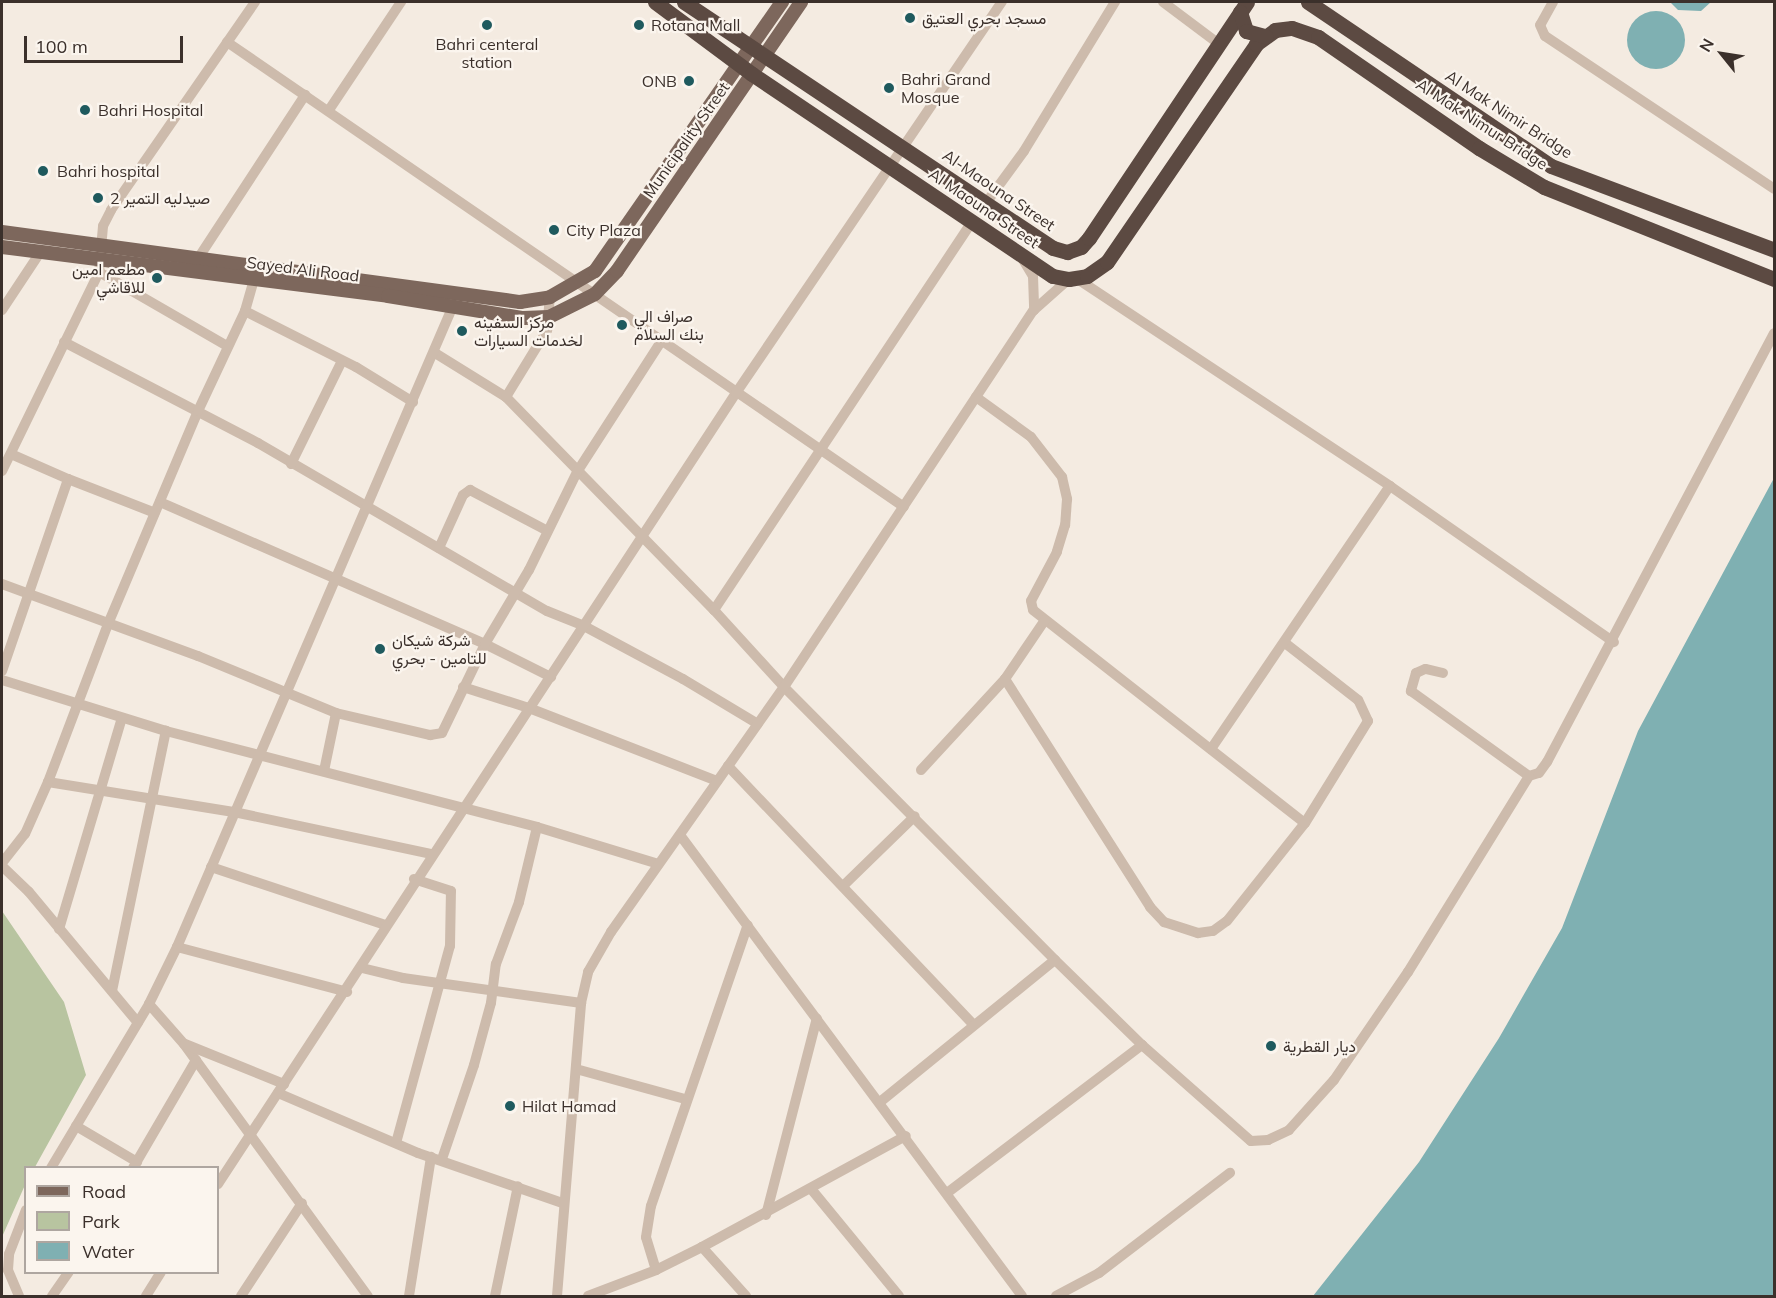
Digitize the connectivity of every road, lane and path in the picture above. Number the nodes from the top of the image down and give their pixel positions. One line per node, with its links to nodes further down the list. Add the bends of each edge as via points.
1 (255, 2): 14 (street)
2 (401, 2): 20 (street)
3 (654, 2): 17 (highway, Al Maouna Street)
4 (684, 2): 16 (highway, Al-Maouna Street)
5 (782, 2): 16 (main road)
6 (801, 2): 16 (main road, Municipality Street)
7 (1002, 2): 22 (street)
8 (1114, 2): 26 (street, via 1024,151)
9 (1163, 2): 15 (street)
10 (1308, 2): 31 (highway, Al Mak Nimir Bridge, via 1551,166)
11 (1553, 2): 25 (street, via 1540,32)
12 (1243, 7): 13 (highway, via 1246,31); 15 (highway, Al-Maouna Street)
13 (1265, 36): 36 (highway, via 1239,67 1107,262 1096,272); 37 (highway, Al Mak Nimur Bridge, via 1281,28 1311,33 1479,148 1544,187)
14 (227, 42): 19 (street); 29 (street, via 111,210)
15 (1219, 44): 26 (highway, Al-Maouna Street, via 1081,247 1067,252 1053,248)
16 (758, 51): 17 (main road, Sayed Ali Road); 18 (main road, Municipality Street); 22 (highway, Al-Maouna Street)
17 (740, 63): 18 (highway, Al Maouna Street); 21 (main road, Sayed Ali Road)
18 (752, 74): 23 (main road, Municipality Street); 24 (highway, Al Maouna Street)
19 (305, 95): 20 (street); 34 (street)
20 (329, 110): 39 (street)
21 (684, 143): 23 (main road); 39 (main road, Sayed Ali Road, via 595,271)
22 (904, 148): 24 (street); 26 (highway, Al-Maouna Street)
23 (696, 151): 40 (main road, Municipality Street, via 617,271)
24 (891, 166): 27 (highway, Al Maouna Street); 53 (street)
25 (1774, 189)
26 (986, 203)
27 (972, 222): 33 (highway, Al Maouna Street); 58 (street)
28 (2, 232): 29 (main road, Sayed Ali Road)
29 (101, 243): 34 (main road, Sayed Ali Road); 35 (street)
30 (2, 247): 32 (main road, Sayed Ali Road)
31 (1774, 250)
32 (41, 251): 35 (main road, Sayed Ali Road); 43 (street)
33 (1018, 253): 36 (highway, Al Maouna Street, via 1053,276); 44 (street, via 1033,276)
34 (199, 257): 42 (main road, Sayed Ali Road)
35 (100, 266): 38 (main road, Sayed Ali Road); 49 (street); 50 (street)
36 (1073, 279): 44 (street); 64 (street)
37 (1774, 279)
38 (254, 280): 42 (main road, Sayed Ali Road); 45 (street)
39 (579, 283): 40 (street); 41 (main road, Sayed Ali Road)
40 (595, 294): 46 (main road, Sayed Ali Road); 48 (street)
41 (550, 297): 42 (main road, Sayed Ali Road, via 520,302); 46 (street)
42 (456, 300): 46 (main road, Sayed Ali Road, via 523,318); 51 (street)
43 (2, 310)
44 (1034, 310): 55 (street)
45 (245, 311): 50 (street); 52 (street)
46 (549, 317): 54 (street, via 538,348)
47 (1774, 333): 80 (street)
48 (662, 340): 53 (street); 62 (street)
49 (64, 342): 57 (street); 59 (street)
50 (227, 346): 57 (street)
51 (435, 353): 54 (street); 56 (street)
52 (342, 361): 56 (street); 60 (street)
53 (736, 393): 58 (street); 70 (street)
54 (506, 397): 62 (street)
55 (976, 397): 66 (street); 77 (street, via 1031,437 1062,477 1067,499 1065,525 1057,552 1030,606)
56 (412, 402): 67 (street)
57 (198, 411): 60 (street); 65 (street)
58 (820, 448): 66 (street); 76 (street)
59 (11, 454): 61 (street); 63 (street)
60 (291, 464): 67 (street)
61 (2, 471)
62 (577, 472): 69 (street); 70 (street)
63 (68, 479): 68 (street); 75 (street)
64 (1390, 486): 80 (street); 81 (street)
65 (160, 502): 68 (street); 72 (street)
66 (904, 507): 89 (street)
67 (366, 508): 71 (street); 72 (street)
68 (155, 513): 78 (street)
69 (546, 530): 71 (street, via 470,490 463,495); 74 (street)
70 (642, 536): 76 (street); 79 (street)
71 (439, 548): 74 (street)
72 (338, 580): 82 (street); 90 (street)
73 (2, 584): 75 (street)
74 (516, 591): 79 (street, via 547,611); 82 (street)
75 (28, 595): 78 (street); 83 (street)
76 (714, 610): 89 (street)
77 (1045, 620): 86 (street); 97 (street)
78 (108, 624): 90 (street); 91 (street)
79 (584, 626): 85 (street); 95 (street)
80 (1614, 642): 102 (street, via 1558,745 1539,773)
81 (1285, 643): 97 (street); 110 (street, via 1358,700 1368,721)
82 (484, 644): 85 (street); 88 (street)
83 (2, 670)
84 (1443, 673): 102 (street, via 1425,669 1416,674 1411,691)
85 (551, 677): 92 (street)
86 (1005, 679): 100 (street); 110 (street, via 1150,907 1164,922 1180,930 1213,931 1227,921)
87 (2, 680): 91 (street)
88 (463, 687): 92 (street); 93 (street, via 442,733)
89 (784, 687): 95 (street); 109 (street)
90 (287, 694): 93 (street); 98 (street)
91 (76, 704): 94 (street); 103 (street)
92 (529, 708): 104 (street); 107 (street)
93 (336, 713): 101 (street)
94 (122, 718): 96 (street); 105 (street)
95 (758, 724): 99 (street)
96 (166, 731): 98 (street); 106 (street)
97 (1210, 749): 110 (street)
98 (260, 754): 101 (street); 108 (street)
99 (728, 766): 104 (street); 118 (street)
100 (921, 770)
101 (324, 771): 107 (street)
102 (1529, 776): 135 (street, via 1408,972 1334,1080 1289,1130 1268,1140 1251,1141)
103 (48, 782): 105 (street); 115 (street, via 25,834)
104 (717, 782): 112 (street)
105 (99, 791): 106 (street); 121 (street)
106 (150, 801): 108 (street); 127 (street)
107 (462, 807): 111 (street); 113 (street)
108 (234, 812): 113 (street); 116 (street)
109 (915, 816): 118 (street); 123 (street)
110 (1305, 823)
111 (537, 827): 114 (street); 126 (street)
112 (680, 835): 114 (street); 120 (street)
113 (431, 854): 117 (street)
114 (659, 864): 129 (street, via 594,962)
115 (2, 865): 121 (street)
116 (211, 867): 119 (street); 122 (street)
117 (414, 879): 119 (street); 125 (street, via 451,891 450,946)
118 (843, 886): 133 (street)
119 (385, 925): 124 (street)
120 (748, 926): 131 (street); 139 (street)
121 (59, 929): 127 (street)
122 (177, 947): 128 (street); 130 (street)
123 (1055, 960): 133 (street); 135 (street)
124 (362, 968): 125 (street); 128 (street)
125 (441, 984): 126 (street); 144 (street)
126 (492, 988): 129 (street); 145 (street, via 474,1065)
127 (112, 991): 132 (street)
128 (347, 992): 138 (street)
129 (581, 1003): 137 (street)
130 (149, 1004): 132 (street); 134 (street)
131 (817, 1018): 140 (street); 156 (street)
132 (138, 1023): 141 (street)
133 (973, 1024): 140 (street)
134 (184, 1044): 136 (street); 138 (street)
135 (1142, 1045): 152 (street)
136 (196, 1060): 142 (street); 146 (street)
137 (576, 1069): 139 (street); 154 (street)
138 (281, 1088): 142 (street); 144 (street)
139 (685, 1099): 158 (street, via 646,1223)
140 (880, 1102): 143 (street)
141 (76, 1126): 146 (street); 147 (street)
142 (250, 1134): 149 (street); 153 (street)
143 (906, 1136): 151 (street); 152 (street)
144 (396, 1143): 145 (street)
145 (437, 1158): 150 (street); 166 (street)
146 (135, 1165)
147 (52, 1166)
148 (1230, 1173): 173 (street, via 1100,1273)
149 (219, 1183)
150 (518, 1186): 154 (street); 167 (street)
151 (812, 1190): 156 (street); 171 (street)
152 (947, 1193): 172 (street, via 1011,1286)
153 (302, 1203): 164 (street); 165 (street)
154 (562, 1203): 168 (street)
155 (24, 1215): 161 (street, via 9,1254 8,1270)
156 (766, 1215): 157 (street)
157 (702, 1247): 158 (street); 170 (street)
158 (656, 1270): 169 (street)
159 (68, 1274): 162 (street)
160 (160, 1274): 163 (street)
161 (19, 1296)
162 (52, 1296)
163 (146, 1296)
164 (242, 1296)
165 (368, 1296)
166 (409, 1296)
167 (495, 1296)
168 (557, 1296)
169 (588, 1296)
170 (746, 1296)
171 (899, 1296)
172 (1022, 1296)
173 (1056, 1296)

